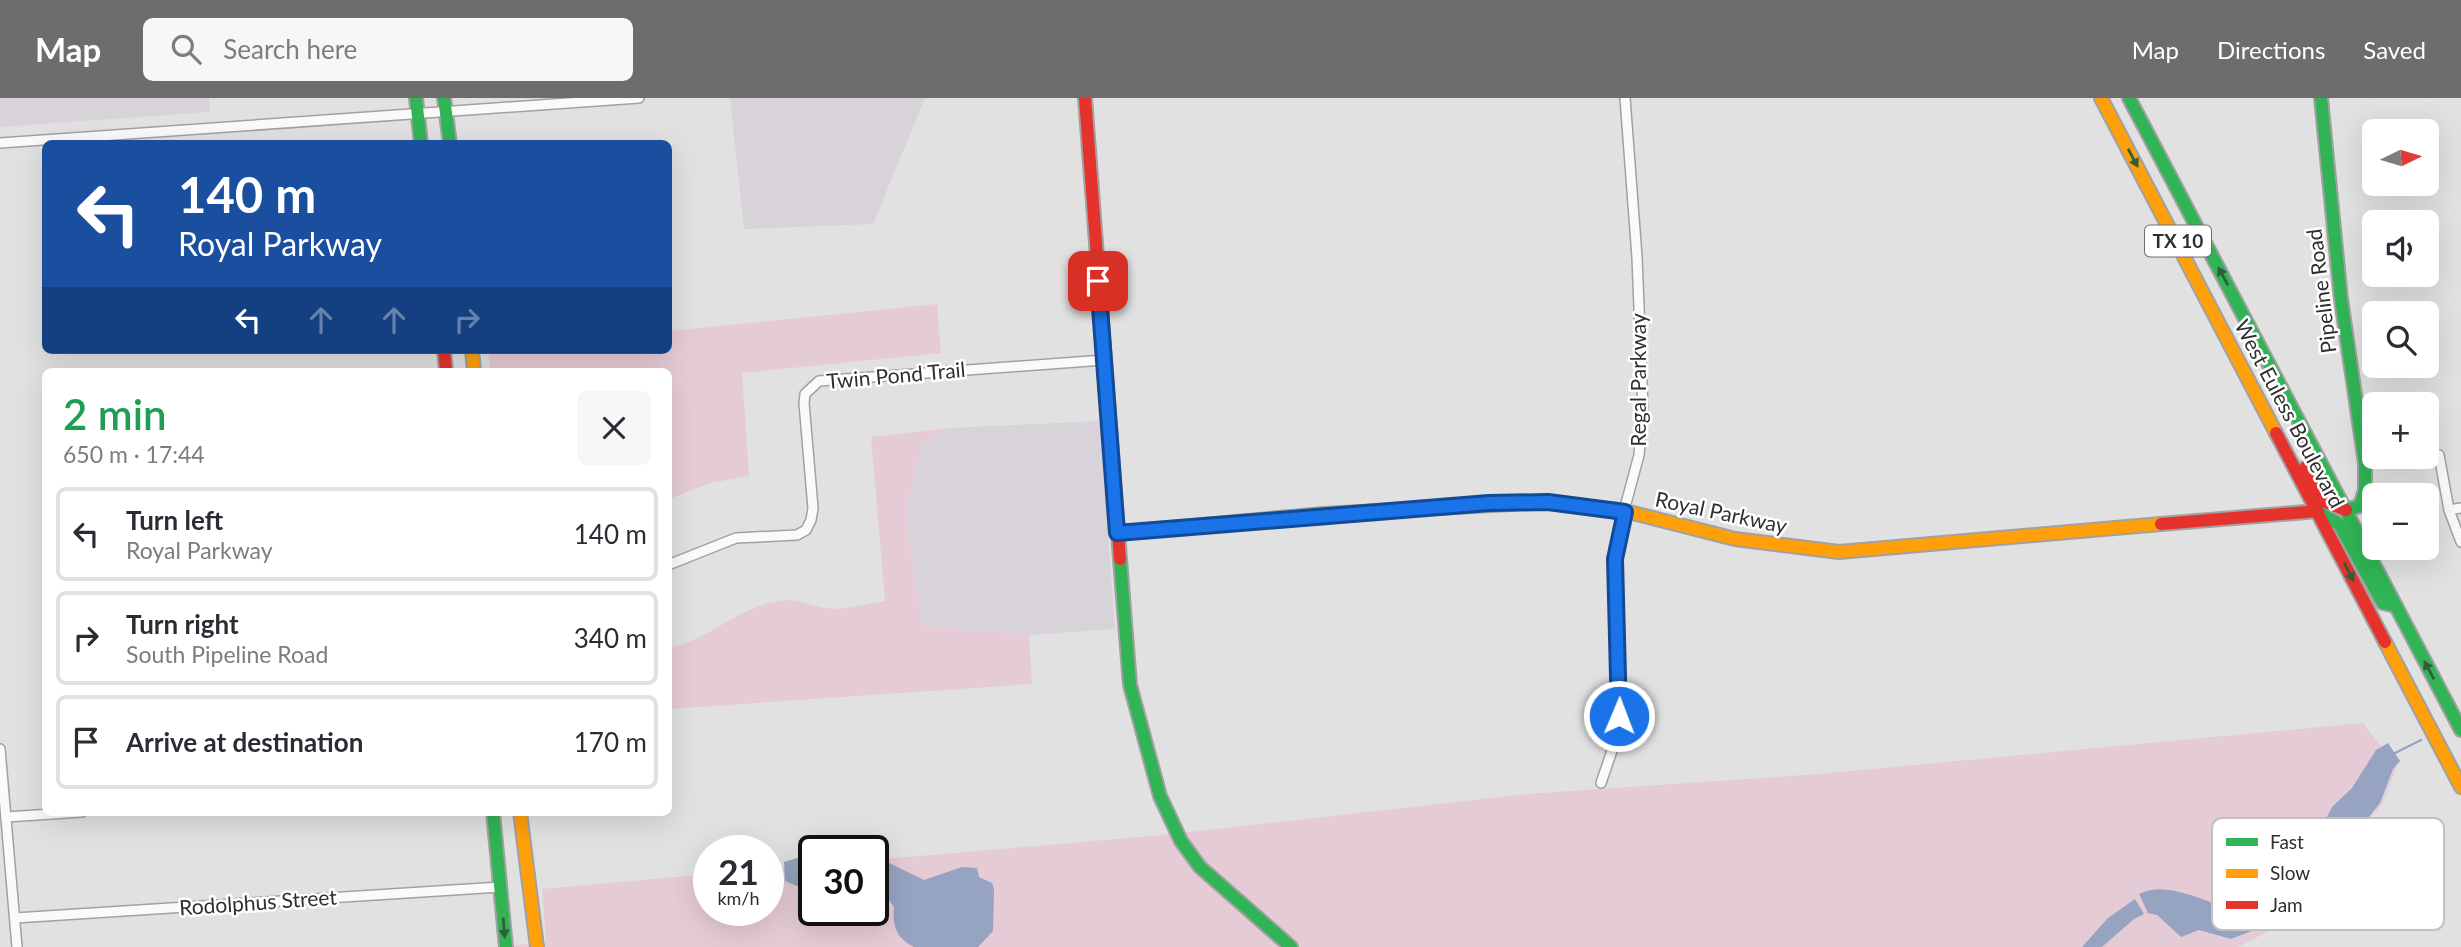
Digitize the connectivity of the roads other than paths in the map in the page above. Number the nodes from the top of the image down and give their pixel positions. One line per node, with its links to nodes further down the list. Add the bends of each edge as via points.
1 (416, 98): 10 (main road)
2 (444, 98): 9 (main road)
3 (639, 98): 9 (street)
4 (1085, 98): 18 (main road)
5 (1625, 98): 27 (street, Regal Parkway, via 1643,408 1639,455)
6 (2101, 98): 17 (main road, West Euless Boulevard / TX 10, one-way to 17)
7 (2129, 98): 16 (main road, West Euless Boulevard / TX 10)
8 (2321, 98): 20 (main road, Pipeline Road, via 2341,299)
9 (446, 112): 10 (street); 14 (main road)
10 (418, 114): 12 (street); 13 (main road)
11 (42, 140): 15 (street)
12 (43, 140)
13 (421, 140)
14 (450, 140)
15 (0, 143)
16 (2204, 241): 17 (main road); 24 (main road, West Euless Boulevard / TX 10, one-way to 16)
17 (2180, 246): 19 (main road, West Euless Boulevard / TX 10)
18 (1104, 360): 28 (main road); 30 (street, Twin Pond Trail, via 819,381 805,394 804,403 813,508 806,530 736,538)
19 (2252, 386): 24 (main road, via 2267,396 2325,502); 26 (main road, West Euless Boulevard / TX 10)
20 (2362, 442)
21 (2439, 455): 25 (street)
22 (2365, 469): 24 (main road, Pipeline Road, via 2360,506)
23 (2461, 508): 25 (street)
24 (2346, 510): 31 (main road, West Euless Boulevard / TX 10)
25 (2449, 510): 29 (street)
26 (2318, 511): 27 (main road, Royal Parkway, via 1839,552 1735,539); 31 (main road, via 2339,524 2382,603); 35 (main road, West Euless Boulevard / TX 10, one-way to 35)
27 (1625, 512): 28 (main road, Royal Parkway, via 1548,502 1489,503); 34 (street, Regal Parkway, via 1615,559 1619,716)
28 (1117, 533): 45 (main road, via 1130,685 1173,827 1200,867)
29 (2461, 542)
30 (672, 563)
31 (2396, 606): 32 (main road, West Euless Boulevard / TX 10, one-way to 31)
32 (2461, 730)
33 (0, 748): 39 (street)
34 (1601, 783)
35 (2461, 786)
36 (42, 815): 39 (street)
37 (494, 816): 40 (main road)
38 (521, 816): 44 (main road)
39 (6, 817): 41 (street)
40 (500, 887): 41 (street, Rodolphus Street); 43 (main road, one-way to 43)
41 (15, 918): 42 (street)
42 (17, 947)
43 (506, 947)
44 (537, 947)
45 (1291, 947)

